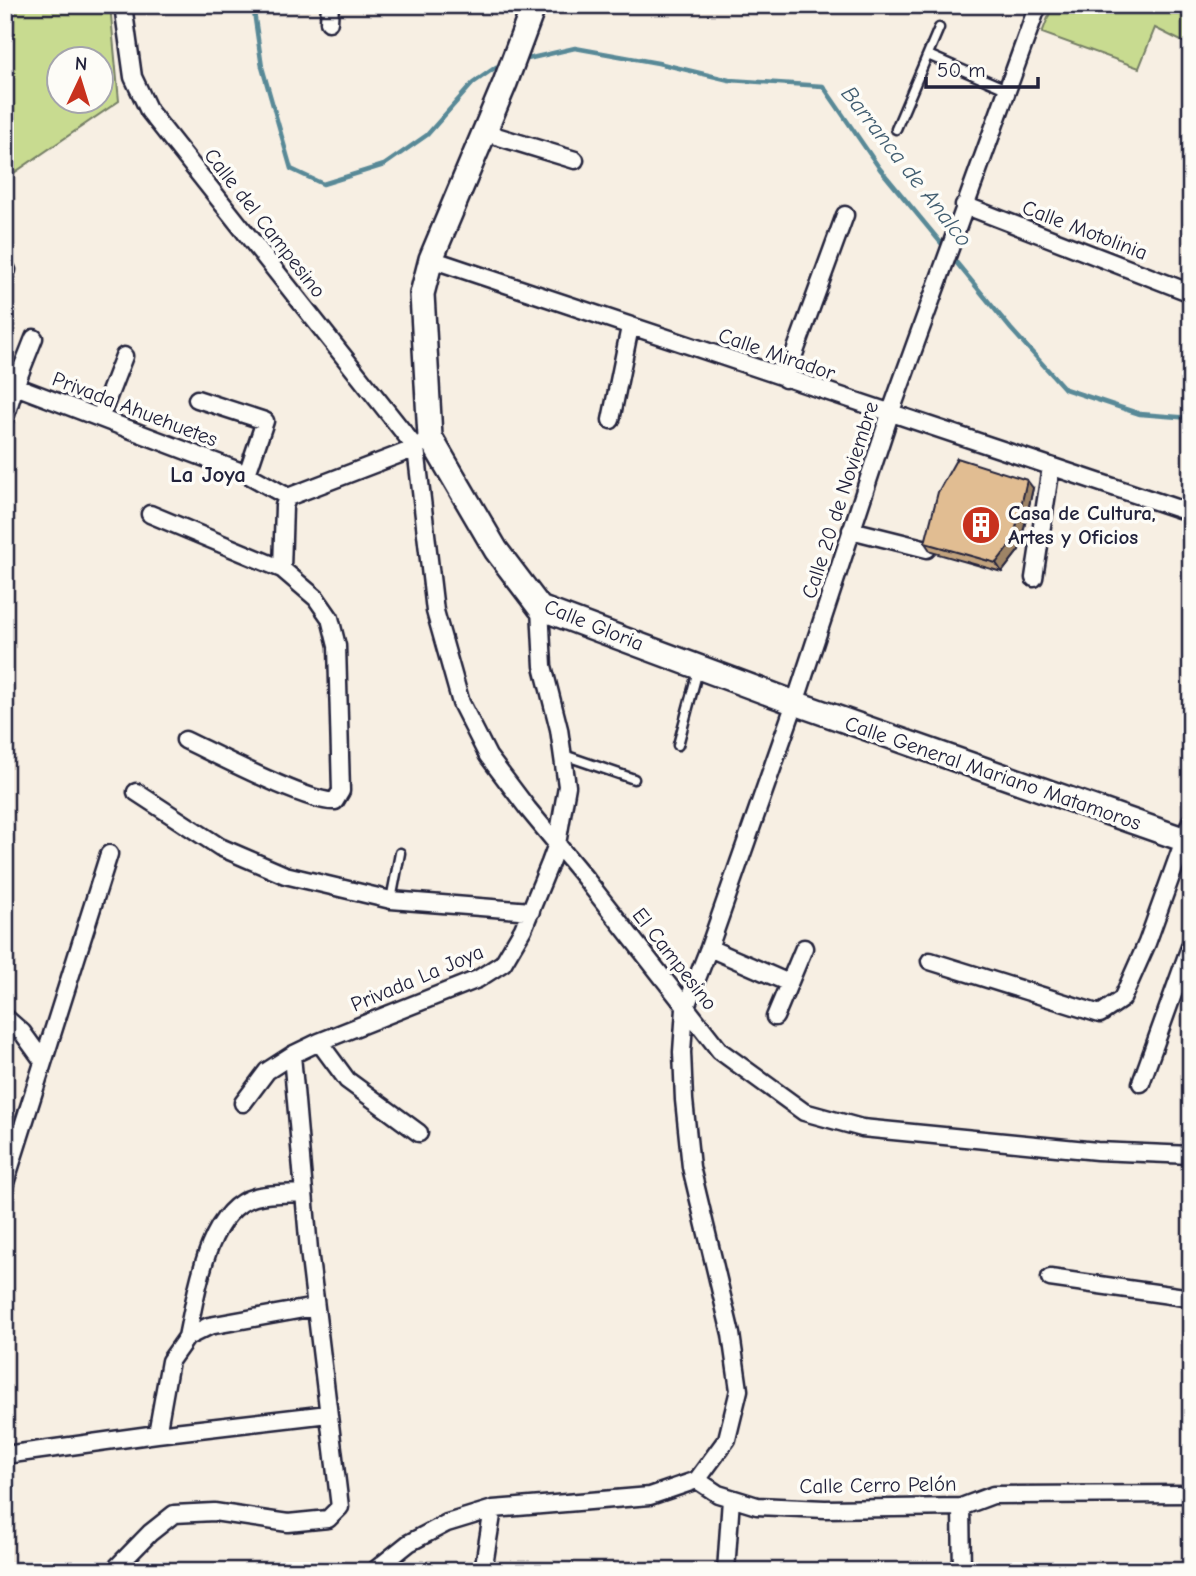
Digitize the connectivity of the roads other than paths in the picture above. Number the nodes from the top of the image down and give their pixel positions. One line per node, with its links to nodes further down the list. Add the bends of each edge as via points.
1 (123, 5): 26 (street, Calle del Campesino, via 133,76 149,111)
2 (330, 5): 5 (street)
3 (534, 5): 10 (main road)
4 (1038, 5): 8 (street, Calle 20 de Noviembre)
5 (329, 22)
6 (939, 29): 7 (lane)
7 (928, 55): 8 (lane); 9 (lane)
8 (1006, 89): 12 (street, Calle 20 de Noviembre)
9 (896, 129)
10 (483, 131): 11 (street); 14 (main road)
11 (575, 160)
12 (964, 205): 15 (street, Calle Motolinia); 22 (street, Calle 20 de Noviembre)
13 (845, 215): 19 (street)
14 (431, 259): 16 (street, Calle Mirador); 26 (main road, via 422,294)
15 (1191, 293)
16 (630, 327): 19 (street, Calle Mirador); 25 (street)
17 (34, 338): 20 (street)
18 (124, 356): 24 (street)
19 (785, 379): 22 (street, Calle Mirador)
20 (10, 384): 23 (street); 24 (street, Privada Ahuehuetes)
21 (197, 400): 28 (street, via 265,421)
22 (890, 414): 27 (street, Calle Mirador); 32 (street, Calle 20 de Noviembre)
23 (5, 418)
24 (100, 418): 28 (street, Privada Ahuehuetes)
25 (611, 420)
26 (423, 443): 29 (street); 36 (main road, Calle Gloria); 45 (street, El Campesino, via 435,611 461,703 488,756)
27 (1051, 467): 30 (street, Calle Mirador); 35 (street)
28 (247, 474): 29 (street, Privada Ahuehuetes)
29 (288, 497): 34 (street)
30 (1191, 513)
31 (150, 514): 34 (street)
32 (851, 530): 33 (street); 38 (street, Calle 20 de Noviembre)
33 (927, 549)
34 (282, 569): 39 (street, via 316,598 330,618 337,646 341,791 335,801 327,802 304,795)
35 (1034, 578)
36 (540, 608): 37 (main road, Calle Gloria); 41 (street, Privada La Joya, via 543,666)
37 (699, 666): 38 (main road, Calle Gloria); 40 (lane)
38 (795, 703): 44 (main road, Calle General Mariano Matamoros); 51 (street, Calle 20 de Noviembre)
39 (185, 740)
40 (678, 745)
41 (564, 755): 42 (lane); 45 (street, Privada La Joya, via 567,786)
42 (634, 779)
43 (136, 792): 48 (street, via 220,847 274,870)
44 (1188, 834): 53 (street, via 1122,999 1100,1014)
45 (557, 844): 49 (street, Privada La Joya); 55 (street, El Campesino)
46 (400, 853): 48 (lane)
47 (109, 854): 60 (street)
48 (391, 900): 49 (street)
49 (531, 911): 58 (street, Privada La Joya, via 503,963 478,979)
50 (1191, 944): 61 (street)
51 (709, 948): 54 (street); 55 (street, Calle 20 de Noviembre)
52 (804, 948): 54 (street)
53 (930, 961)
54 (789, 983): 57 (street)
55 (685, 1009): 64 (street, El Campesino, via 720,1051 804,1112 862,1128 1097,1151); 74 (street, Calle 20 de Noviembre, via 682,1052 691,1167 732,1334 739,1390 727,1439)
56 (5, 1017): 60 (street)
57 (775, 1017)
58 (319, 1042): 59 (street, Privada La Joya); 63 (street, via 347,1080)
59 (292, 1055): 62 (street, Privada La Joya, via 267,1071); 66 (street)
60 (43, 1061): 65 (street)
61 (1141, 1083)
62 (243, 1103)
63 (419, 1132)
64 (1191, 1155)
65 (5, 1183)
66 (304, 1193): 69 (street); 70 (street, via 254,1197 234,1209 216,1231 201,1269)
67 (1050, 1278): 68 (street)
68 (1191, 1298)
69 (315, 1307): 70 (street, via 209,1326); 71 (street)
70 (187, 1337): 72 (street, via 170,1362)
71 (328, 1414): 72 (street); 79 (street, via 340,1507 328,1518 288,1523 214,1512 174,1514)
72 (157, 1434): 73 (street)
73 (5, 1454)
74 (696, 1480): 76 (street, Calle Cerro Pelón); 78 (street, via 650,1496)
75 (1191, 1494): 77 (street, Calle Cerro Pelón, via 993,1495)
76 (731, 1499): 77 (street, Calle Cerro Pelón, via 757,1507 825,1510); 82 (street)
77 (961, 1507): 83 (street)
78 (494, 1509): 80 (street, via 447,1523 409,1543); 81 (street)
79 (113, 1571)
80 (374, 1571)
81 (483, 1571)
82 (726, 1571)
83 (962, 1571)

